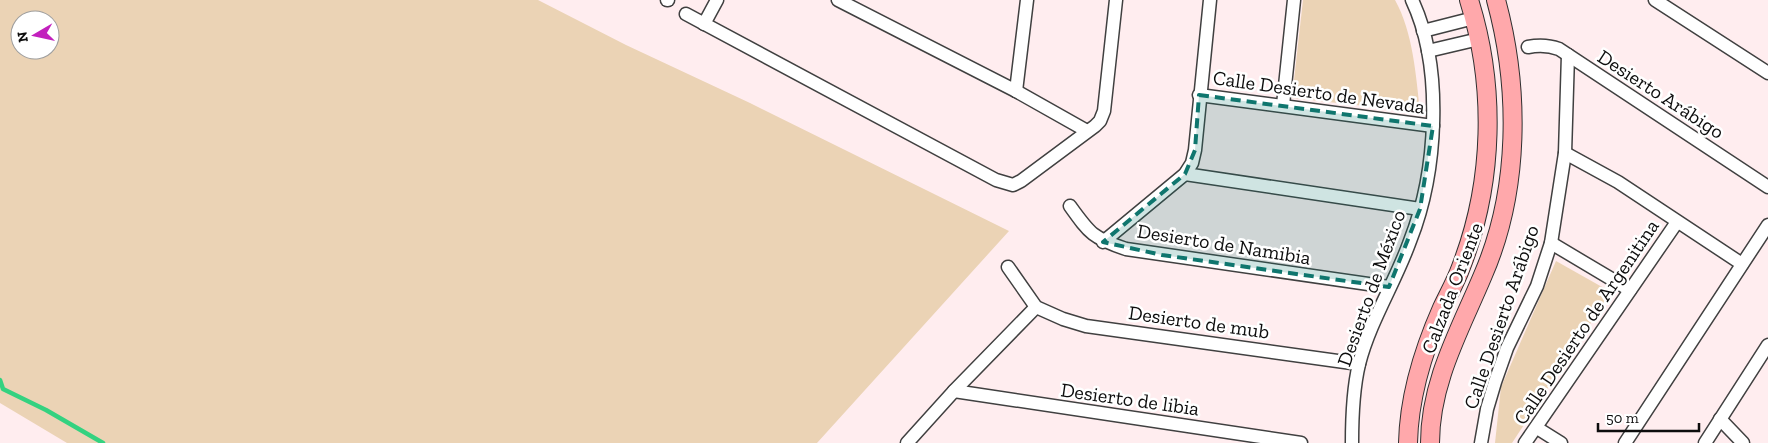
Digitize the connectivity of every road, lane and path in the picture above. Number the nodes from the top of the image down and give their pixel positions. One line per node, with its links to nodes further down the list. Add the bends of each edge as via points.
1 (717, 0): 13 (street)
2 (838, 0): 20 (street)
3 (1026, 0): 20 (street)
4 (1116, 0): 26 (street, via 1104,111 1100,120)
5 (1210, 0): 23 (street)
6 (1294, 0): 24 (street)
7 (1412, 0): 14 (street, Desierto de México)
8 (1469, 0): 12 (street, Calzada Oriente)
9 (1496, 0): 21 (street, Calzada Oriente, via 1507,49)
10 (1655, 0): 19 (street)
11 (686, 14): 13 (street)
12 (1474, 18): 14 (street); 15 (street, Calzada Oriente)
13 (704, 24): 26 (street, via 1005,184 1021,182)
14 (1423, 31): 17 (street, Desierto de México)
15 (1479, 39): 17 (street); 22 (street, Calzada Oriente)
16 (1528, 47): 18 (street, Desierto Arábigo, via 1550,46)
17 (1428, 51): 25 (street, Desierto de México)
18 (1568, 55): 27 (street, Calle Desierto Arábigo); 29 (street, Desierto Arábigo)
19 (1768, 73)
20 (1016, 91): 26 (street)
21 (1511, 91): 22 (street); 50 (street, Calzada Oriente, via 1513,128 1503,213 1484,274 1446,359 1435,396)
22 (1488, 92): 49 (street, Calzada Oriente, via 1484,186 1474,230 1413,391)
23 (1200, 95): 24 (street, Calle Desierto de Nevada); 28 (street, via 1195,150)
24 (1283, 105): 25 (street, Calle Desierto de Nevada)
25 (1433, 126): 31 (street, Desierto de México)
26 (1087, 131)
27 (1565, 153): 32 (street, via 1618,182); 35 (street, Calle Desierto Arábigo)
28 (1185, 174): 31 (street); 34 (street)
29 (1768, 187)
30 (1070, 206): 34 (street, Desierto de Namibia, via 1091,234)
31 (1420, 209): 38 (street, Desierto de México, via 1411,240)
32 (1677, 222): 36 (street); 39 (street, Calle Desierto de Argenitina)
33 (1768, 225): 36 (street)
34 (1104, 242): 38 (street, Desierto de Namibia, via 1162,255)
35 (1551, 243): 39 (street); 51 (street, Calle Desierto Arábigo, via 1495,382)
36 (1742, 264): 54 (street)
37 (1008, 267): 40 (street)
38 (1389, 287): 42 (street, Desierto de México)
39 (1630, 290): 45 (street, Calle Desierto de Argenitina)
40 (1036, 307): 42 (street, Desierto de mub, via 1086,326); 43 (street)
41 (1766, 352): 44 (street)
42 (1360, 364): 48 (street, Desierto de México, via 1354,398)
43 (954, 391): 46 (street); 47 (street, Desierto de libia)
44 (1720, 419): 55 (street); 56 (street)
45 (1537, 428): 52 (street, Calle Desierto de Argenitina); 53 (street)
46 (907, 443)
47 (1301, 443)
48 (1352, 443)
49 (1408, 443)
50 (1430, 443)
51 (1481, 443)
52 (1525, 443)
53 (1561, 443)
54 (1625, 443)
55 (1705, 443)
56 (1743, 443)

